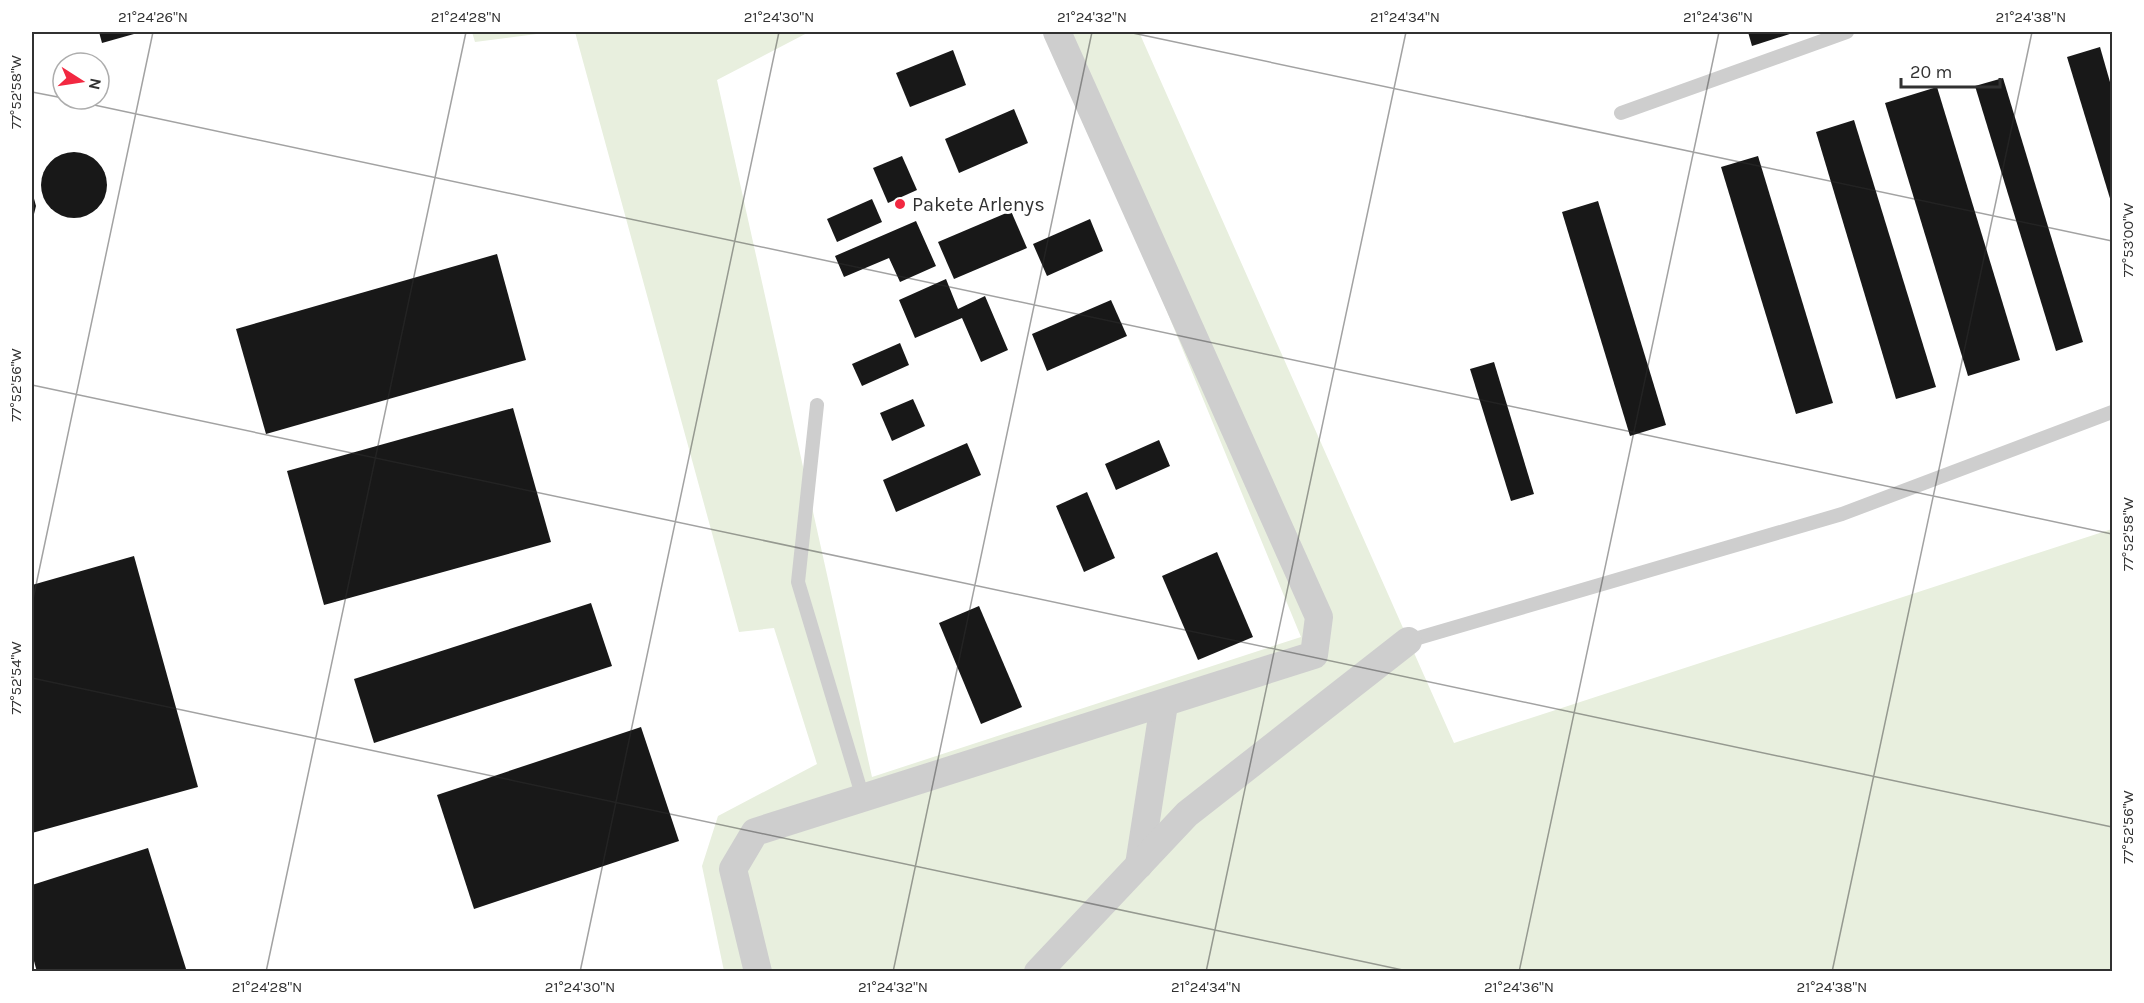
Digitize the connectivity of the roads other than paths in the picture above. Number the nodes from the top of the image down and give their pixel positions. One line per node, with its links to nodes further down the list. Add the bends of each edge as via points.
1 (1058, 32): 7 (street, via 1319,617 1314,655)
2 (1847, 32): 3 (lane)
3 (1621, 113)
4 (817, 405): 8 (lane, via 798,582)
5 (2112, 412): 6 (lane, via 1842,514)
6 (1408, 640): 9 (street, via 1187,814)
7 (1164, 704): 8 (street); 9 (street)
8 (863, 798): 10 (street, via 755,832 733,869)
9 (1139, 865): 11 (street)
10 (758, 972)
11 (1038, 972)

